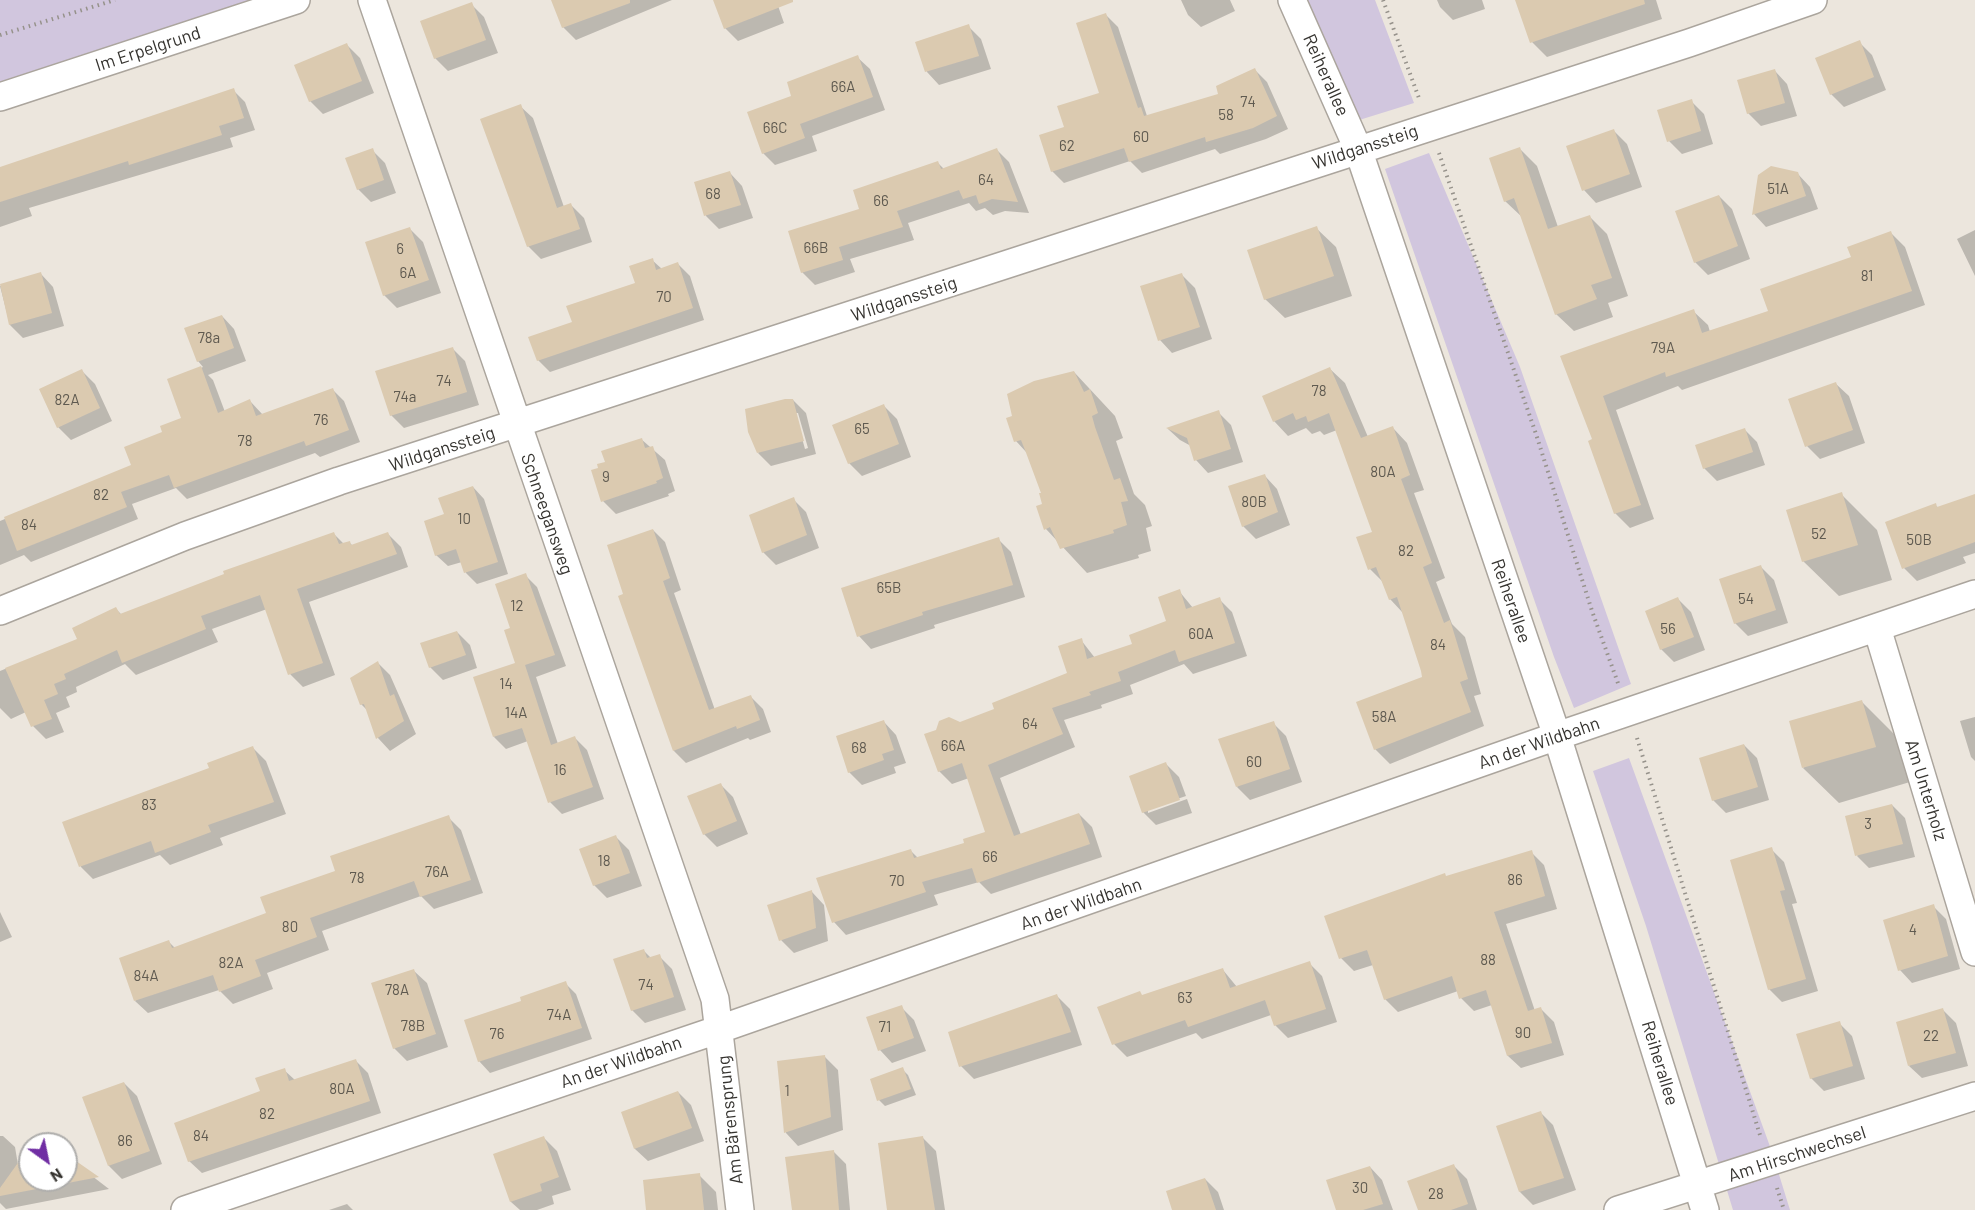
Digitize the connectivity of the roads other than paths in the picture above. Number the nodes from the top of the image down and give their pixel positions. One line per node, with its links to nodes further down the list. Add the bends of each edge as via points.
1 (296, 0): 5 (street, Im Erpelgrund)
2 (372, 0): 7 (street, Schneegansweg)
3 (1293, 0): 6 (street, Reiherallee)
4 (1813, 0): 6 (street, Wildganssteig)
5 (0, 97)
6 (1358, 149): 7 (street, Wildganssteig); 11 (street, Reiherallee)
7 (516, 425): 9 (street, Wildganssteig, via 185,536); 13 (street, Schneegansweg, via 715,999)
8 (1975, 594): 10 (street, An der Wildbahn)
9 (0, 611)
10 (1877, 628): 11 (street, An der Wildbahn); 12 (street, Am Unterholz)
11 (1557, 736): 13 (street, An der Wildbahn); 15 (street, Reiherallee)
12 (1975, 952)
13 (720, 1029): 16 (street, An der Wildbahn); 17 (street, Am Bärensprung)
14 (1975, 1096): 15 (street, Am Hirschwechsel, via 1769,1162)
15 (1701, 1197): 18 (street, Am Hirschwechsel)
16 (185, 1210)
17 (740, 1210)
18 (1618, 1210)

